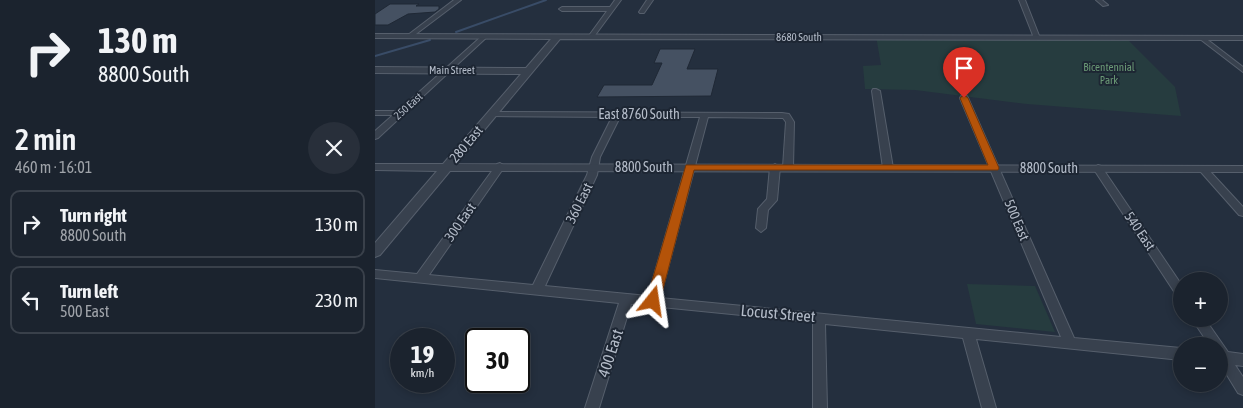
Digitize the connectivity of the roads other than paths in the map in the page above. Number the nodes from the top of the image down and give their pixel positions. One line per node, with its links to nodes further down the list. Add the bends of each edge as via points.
1 (458, 0): 12 (street)
2 (617, 0): 8 (street)
3 (650, 0): 9 (street)
4 (1021, 0): 16 (street)
5 (1099, 0): 6 (street)
6 (1105, 5)
7 (561, 9): 8 (street)
8 (610, 9): 15 (street)
9 (642, 12)
10 (1243, 32): 18 (street)
11 (375, 36): 12 (street, 8680 South)
12 (410, 36): 13 (street, 8680 South)
13 (485, 36): 14 (street, 8680 South); 21 (street, 250 East)
14 (558, 36): 15 (street, 8680 South); 23 (street, 280 East)
15 (591, 37): 16 (street, 8680 South)
16 (1037, 38): 17 (street, 8680 South)
17 (1202, 38): 18 (street, 8680 South); 22 (street)
18 (1223, 38): 19 (street, 8680 South)
19 (1243, 38)
20 (375, 70): 21 (street, Main Street)
21 (447, 70): 23 (street, Main Street); 27 (street, 250 East)
22 (1243, 70)
23 (529, 71): 28 (street, 280 East)
24 (877, 91): 39 (street)
25 (964, 98): 40 (street, 500 East)
26 (375, 113): 27 (street)
27 (400, 113): 31 (street, 250 East)
28 (492, 114): 29 (street, East 8760 South); 32 (street, 280 East)
29 (617, 114): 30 (street, East 8760 South); 34 (street, 360 East, via 596,157)
30 (705, 114): 36 (street); 38 (street, East 8760 South, via 786,116 790,122)
31 (375, 136)
32 (448, 166): 33 (street, 8800 South); 35 (street, 8800 South); 46 (street, 280 East)
33 (500, 166): 34 (street, 8800 South); 48 (street, 300 East)
34 (595, 166): 36 (street, 8800 South); 50 (street, 360 East)
35 (375, 167)
36 (690, 167): 37 (street, 8800 South); 52 (street)
37 (775, 167): 38 (street, 8800 South); 45 (street, via 772,200 763,209)
38 (788, 167): 39 (street, 8800 South)
39 (888, 168): 40 (street, 8800 South)
40 (994, 168): 41 (street, 8800 South); 55 (street, 500 East)
41 (1098, 168): 42 (street, 8800 South); 49 (street, 540 East)
42 (1203, 169): 43 (street, 8800 South); 44 (street)
43 (1243, 169)
44 (1243, 213)
45 (761, 228)
46 (377, 246)
47 (375, 274): 48 (street, Locust Street)
48 (420, 279): 50 (street, Locust Street)
49 (1173, 281)
50 (537, 290): 51 (street, Locust Street)
51 (627, 298): 52 (street, Locust Street); 61 (street, 400 East)
52 (653, 301): 53 (street, Locust Street)
53 (819, 317): 54 (street, Locust Street); 62 (street)
54 (968, 332): 55 (street, Locust Street); 63 (street)
55 (1070, 343): 56 (street, Locust Street)
56 (1173, 353)
57 (1228, 356): 58 (street)
58 (1243, 360)
59 (1228, 366): 60 (street)
60 (1243, 389)
61 (592, 408)
62 (819, 408)
63 (989, 408)

